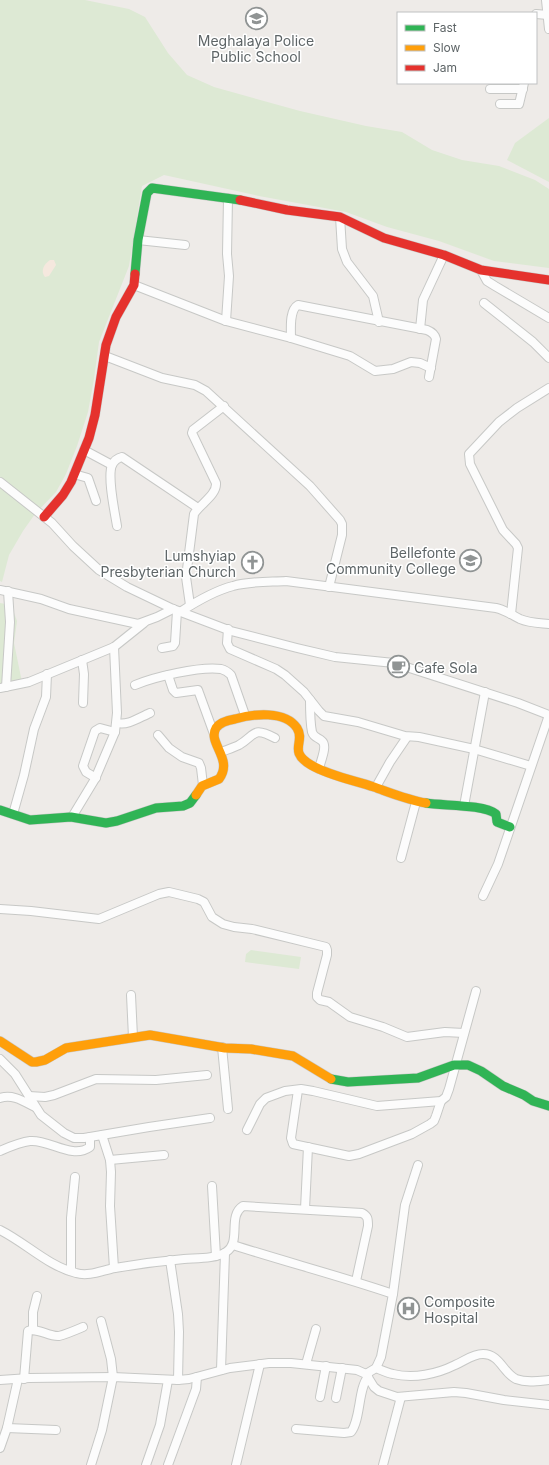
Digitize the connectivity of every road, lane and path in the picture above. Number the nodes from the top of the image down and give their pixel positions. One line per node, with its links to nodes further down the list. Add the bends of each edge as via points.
1 (546, 0): 3 (street)
2 (537, 15): 3 (street)
3 (548, 22)
4 (503, 86): 5 (street); 6 (street)
5 (524, 86): 7 (street, via 519,104)
6 (490, 89)
7 (500, 104)
8 (228, 198): 9 (street); 10 (street, via 152,188 147,193); 18 (street, via 229,276)
9 (340, 217): 12 (street, via 384,238); 19 (street, via 342,249 347,262 373,296)
10 (138, 240): 11 (street); 15 (street)
11 (185, 245)
12 (444, 255): 13 (street); 20 (street, via 423,300)
13 (481, 270): 14 (street); 17 (street, via 495,286)
14 (549, 280)
15 (134, 285): 18 (street); 22 (street, via 112,326)
16 (484, 303): 23 (street)
17 (549, 318)
18 (226, 322): 21 (street)
19 (379, 322): 20 (street); 21 (street, via 298,306 292,311)
20 (420, 329): 24 (street, via 432,332 436,339)
21 (291, 338): 24 (street, via 350,356 375,371 393,369 411,362)
22 (105, 356): 27 (street, via 162,378 200,387); 28 (street, via 95,416)
23 (549, 358)
24 (431, 368): 25 (street)
25 (429, 378)
26 (549, 388): 40 (street, via 499,422 469,454 470,464 502,530 518,548)
27 (224, 406): 33 (street, via 192,433 216,483 215,492); 36 (street, via 310,486 342,524 342,535)
28 (84, 450): 29 (street); 30 (street)
29 (112, 465): 33 (street, via 118,459 125,458); 35 (street, via 110,476)
30 (74, 474): 32 (street, via 88,478); 34 (street, via 63,495)
31 (0, 482): 34 (street)
32 (96, 501)
33 (198, 508): 38 (street, via 192,524 186,577)
34 (44, 517): 39 (street, via 99,570 126,587)
35 (117, 526)
36 (329, 587): 38 (street, via 286,581 244,584 233,586); 40 (street, via 496,608)
37 (4, 590): 41 (street, via 98,616); 50 (street, via 10,622)
38 (190, 605): 39 (street)
39 (176, 611): 41 (street); 43 (street); 45 (street, via 176,643)
40 (511, 614): 42 (street, via 532,623)
41 (144, 623): 44 (street)
42 (549, 624)
43 (228, 629): 51 (street, via 335,657 394,663); 52 (street, via 227,643 230,649 286,675)
44 (114, 647): 46 (street); 57 (street)
45 (162, 648)
46 (82, 660): 47 (street); 53 (street)
47 (47, 674): 50 (street, via 29,682); 73 (street, via 46,697 34,729)
48 (168, 675): 49 (street); 56 (street, via 210,669 227,671 234,681); 59 (street, via 176,693 198,690)
49 (134, 685)
50 (3, 688)
51 (485, 692): 55 (street); 63 (street)
52 (310, 699): 61 (street, via 324,716 358,722); 66 (street, via 312,732 324,744)
53 (83, 703)
54 (150, 713): 57 (street, via 127,723)
55 (549, 715): 65 (street)
56 (245, 716): 59 (street, via 223,721 214,729); 66 (street, via 274,714 294,725 300,732 298,755)
57 (117, 723): 58 (street)
58 (115, 732): 67 (street); 67 (street, via 100,728 94,731 83,766 86,772)
59 (214, 734): 64 (street)
60 (158, 735): 68 (street, via 169,748 182,757 199,763)
61 (407, 737): 63 (street, via 419,737); 69 (street)
62 (275, 738): 64 (street, via 257,732 238,746)
63 (474, 749): 65 (street); 71 (street)
64 (220, 752): 68 (street, via 224,763 223,775 218,781)
65 (531, 766): 75 (street)
66 (319, 769): 69 (street)
67 (96, 778): 74 (street)
68 (203, 785): 74 (street, via 192,802 187,805 156,808 113,822 93,822)
69 (376, 788): 70 (street)
70 (416, 802): 71 (street); 76 (street)
71 (464, 806): 75 (street, via 493,811 497,815 497,822)
72 (0, 810): 73 (street)
73 (13, 814): 74 (street, via 31,820)
74 (72, 817)
75 (510, 827): 77 (street, via 498,864)
76 (401, 858)
77 (483, 896)
78 (0, 909): 81 (street, via 99,919 159,894 169,892 198,899 204,902 212,917 223,924 252,928 326,948 327,954 317,997 350,1017 383,1027 407,1038 445,1032)
79 (476, 991): 81 (street)
80 (131, 995): 82 (street)
81 (464, 1033): 86 (street)
82 (133, 1037): 83 (street, via 66,1048 38,1063 32,1062); 84 (street, via 150,1035)
83 (0, 1041)
84 (222, 1047): 86 (street, via 293,1056 330,1079 348,1082 418,1078); 94 (street)
85 (0, 1059): 89 (street, via 15,1074)
86 (454, 1065): 91 (street, via 446,1097); 92 (street, via 476,1068 503,1086)
87 (207, 1075): 89 (street, via 156,1080 96,1079 54,1095)
88 (298, 1090): 91 (street, via 377,1106); 96 (street, via 285,1091 266,1098 260,1104); 99 (street, via 290,1138 293,1144)
89 (29, 1096): 93 (street)
90 (0, 1098): 93 (street, via 12,1097)
91 (441, 1101): 99 (street, via 430,1124 412,1134 359,1154 349,1156)
92 (549, 1106)
93 (35, 1107): 98 (street, via 64,1133 74,1138)
94 (228, 1109)
95 (210, 1118): 97 (street)
96 (247, 1130)
97 (102, 1135): 98 (street); 102 (street)
98 (90, 1137): 100 (street, via 90,1147 85,1151 70,1150 37,1141 23,1142)
99 (308, 1147): 106 (street)
100 (0, 1151)
101 (164, 1155): 102 (street)
102 (110, 1160): 112 (street)
103 (418, 1165): 115 (street, via 405,1206)
104 (75, 1177): 113 (street, via 71,1218)
105 (212, 1186): 110 (street)
106 (305, 1209): 108 (street, via 243,1206 236,1214); 114 (street, via 366,1215 368,1226)
107 (0, 1230): 113 (street, via 40,1256)
108 (233, 1245): 109 (street); 114 (street)
109 (225, 1254): 110 (street); 126 (street)
110 (216, 1256): 111 (street)
111 (170, 1260): 112 (street); 133 (street, via 177,1300)
112 (114, 1268): 113 (street, via 88,1274)
113 (71, 1272)
114 (356, 1282): 115 (street)
115 (393, 1294): 125 (street, via 381,1357)
116 (37, 1296): 120 (street, via 33,1312)
117 (101, 1321): 128 (street)
118 (83, 1327): 120 (street, via 60,1336)
119 (316, 1329): 122 (street)
120 (33, 1330): 130 (street, via 27,1334)
121 (260, 1364): 122 (street); 126 (street); 146 (street)
122 (306, 1364): 123 (street)
123 (326, 1366): 124 (street); 135 (street)
124 (342, 1368): 127 (street, via 357,1370); 137 (street)
125 (376, 1368): 127 (street); 134 (street, via 394,1375 414,1376 439,1372 469,1357 483,1354 496,1358 511,1376 517,1379 529,1382)
126 (221, 1370): 129 (street)
127 (367, 1375): 136 (street, via 379,1391); 140 (street, via 351,1432)
128 (113, 1377): 130 (street); 132 (street); 143 (street, via 102,1430)
129 (197, 1377): 133 (street); 145 (street, via 196,1389)
130 (21, 1379): 131 (street); 139 (street)
131 (0, 1380)
132 (168, 1380): 133 (street); 144 (street, via 160,1425)
133 (178, 1380)
134 (549, 1380)
135 (320, 1397)
136 (401, 1397): 138 (street, via 454,1392); 147 (street)
137 (336, 1398)
138 (549, 1405)
139 (7, 1428): 141 (street); 142 (street)
140 (296, 1429)
141 (56, 1430)
142 (0, 1448)
143 (91, 1465)
144 (146, 1465)
145 (168, 1465)
146 (236, 1465)
147 (383, 1465)

